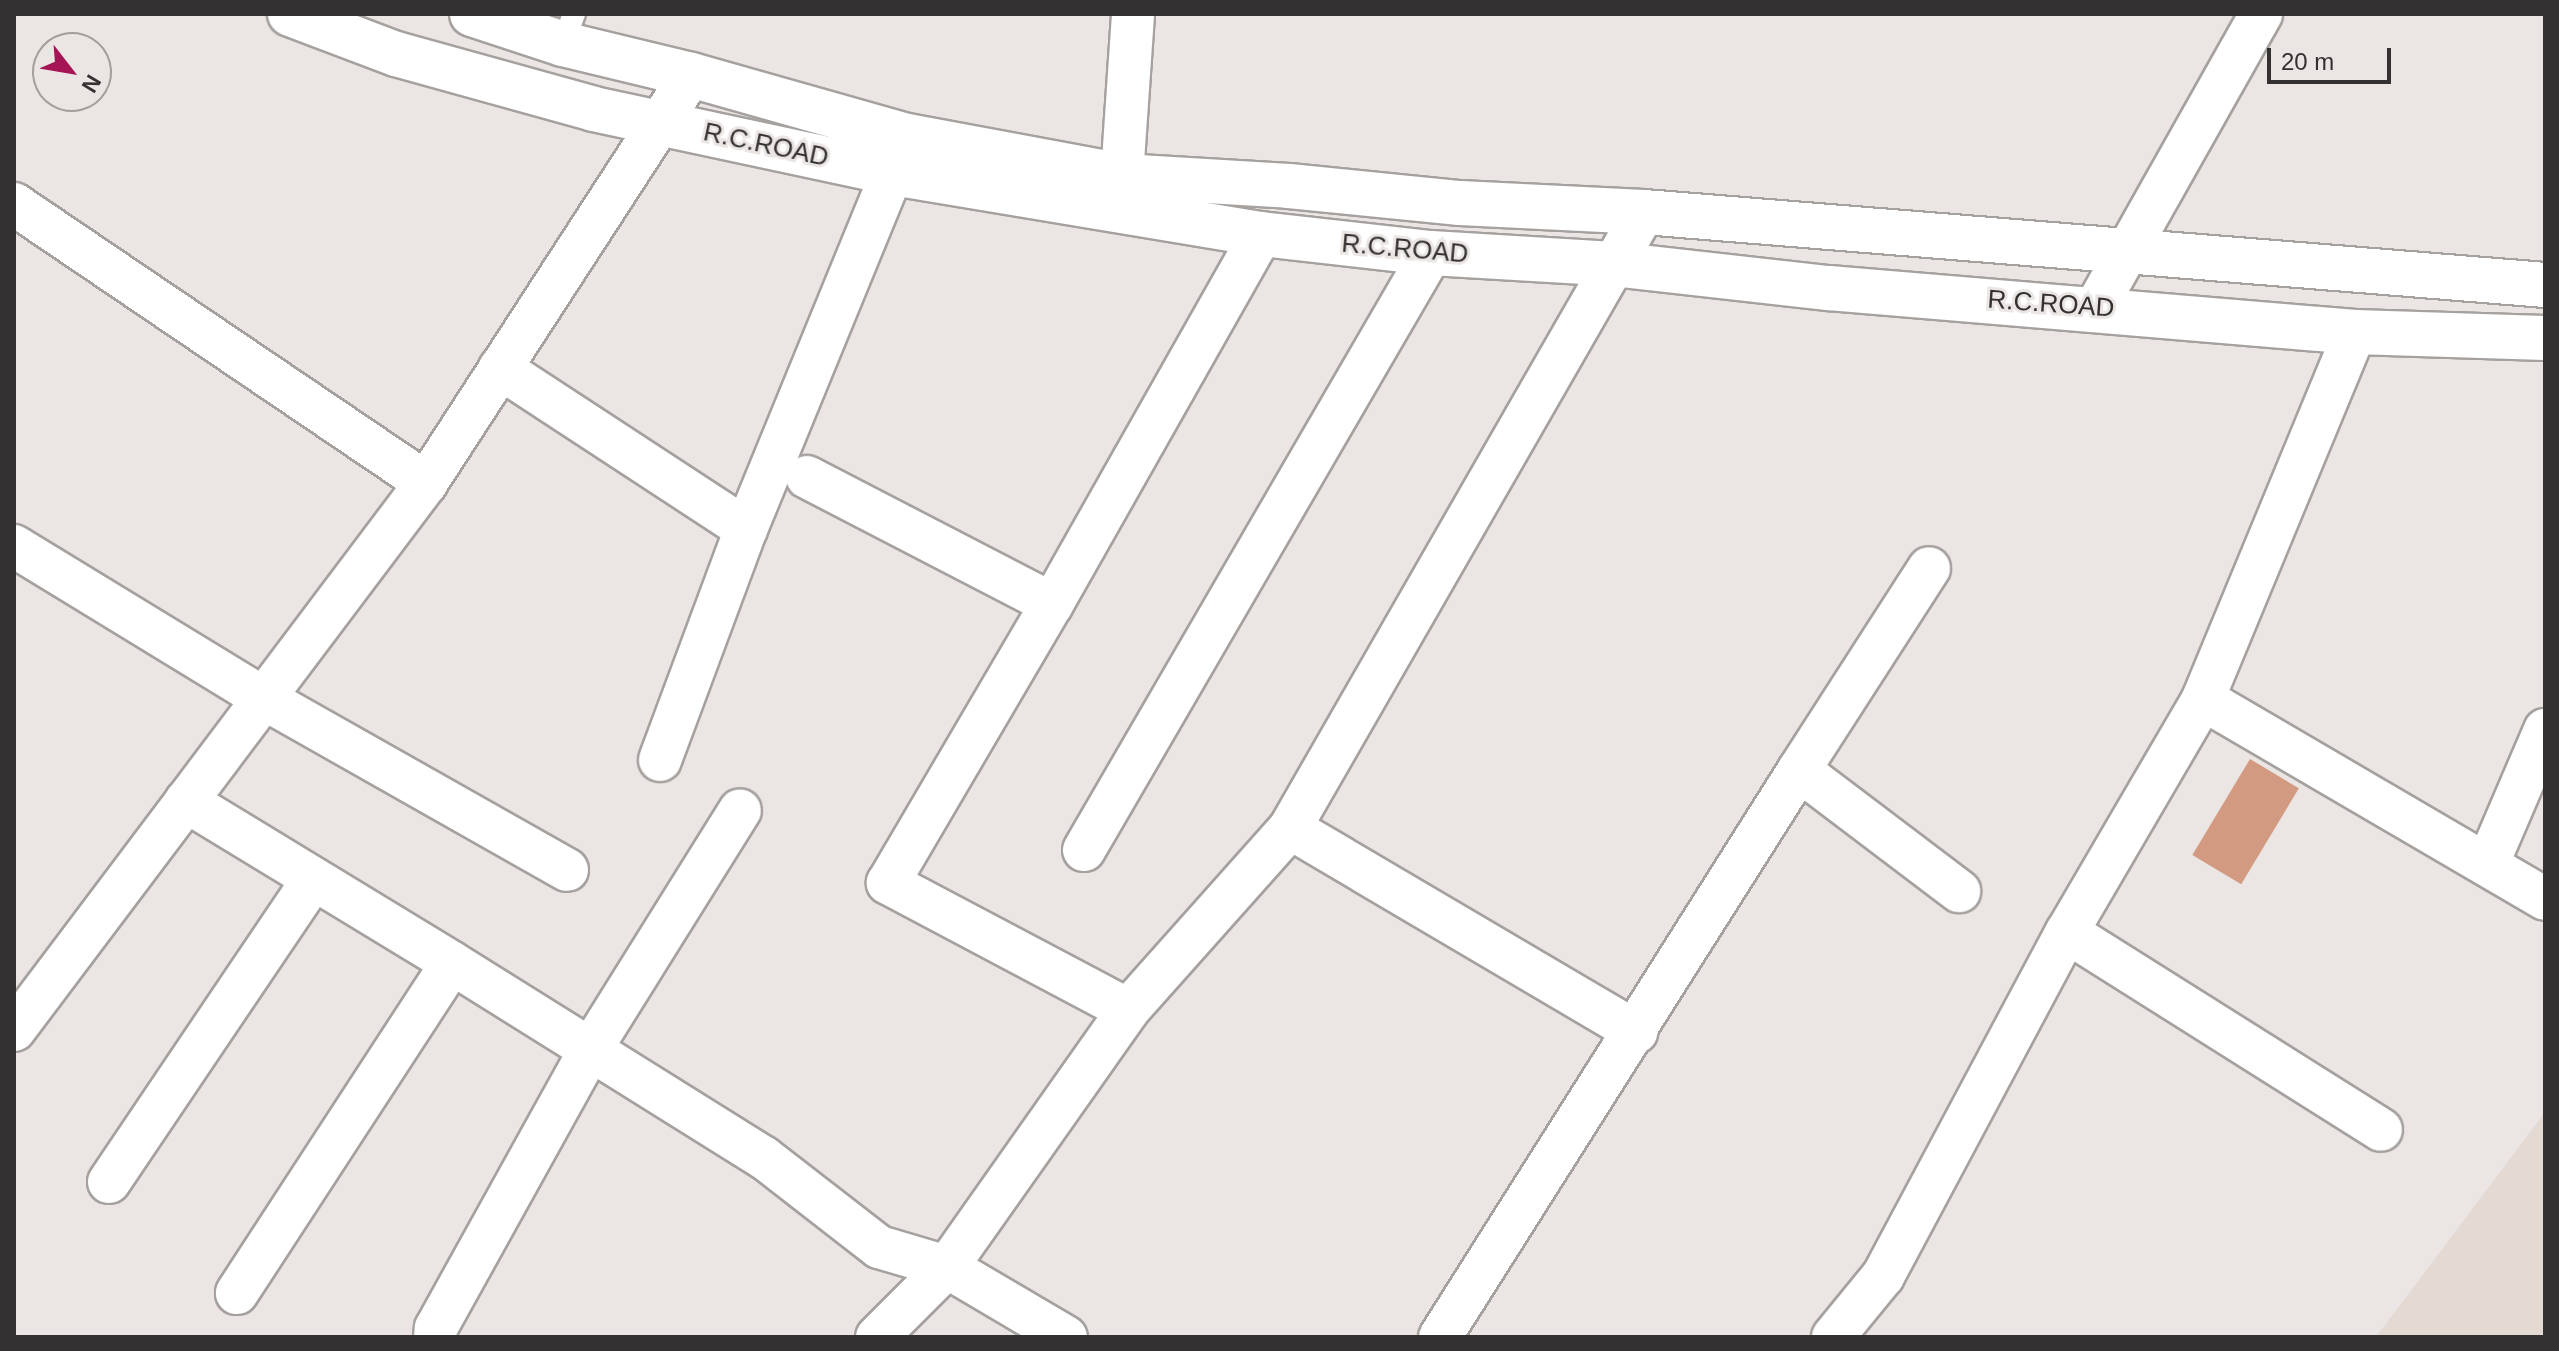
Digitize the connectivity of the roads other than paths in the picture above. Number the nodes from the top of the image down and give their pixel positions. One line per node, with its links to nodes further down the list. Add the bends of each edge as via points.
1 (290, 14): 7 (main road, R.C.ROAD, via 396,54 594,109)
2 (472, 14): 5 (main road, R.C.ROAD)
3 (1133, 14): 9 (street)
4 (2261, 14): 13 (street)
5 (569, 29): 6 (main road, R.C.ROAD)
6 (691, 75): 7 (street); 9 (main road, R.C.ROAD, via 907,136)
7 (661, 122): 8 (main road, R.C.ROAD); 20 (street)
8 (892, 173): 12 (main road, R.C.ROAD); 23 (street)
9 (1122, 176): 11 (main road, R.C.ROAD)
10 (14, 204): 22 (street)
11 (1644, 212): 13 (main road, R.C.ROAD); 15 (street)
12 (1261, 234): 14 (main road, R.C.ROAD); 26 (street)
13 (2128, 252): 16 (main road, R.C.ROAD); 17 (street)
14 (1431, 253): 15 (main road, R.C.ROAD); 35 (street)
15 (1614, 264): 17 (main road, R.C.ROAD, via 1829,288); 34 (street)
16 (2545, 285)
17 (2096, 307): 18 (main road, R.C.ROAD)
18 (2355, 332): 19 (main road, R.C.ROAD); 28 (street)
19 (2545, 338)
20 (500, 368): 22 (street); 23 (street)
21 (807, 477): 26 (street)
22 (426, 483): 27 (street)
23 (746, 529): 30 (street)
24 (14, 546): 27 (street)
25 (1929, 568): 31 (street)
26 (1052, 604): 44 (street, via 888,883)
27 (265, 699): 32 (street); 37 (street)
28 (2203, 699): 36 (street); 41 (street)
29 (2545, 730): 36 (street)
30 (660, 760)
31 (1799, 770): 39 (street); 45 (street)
32 (186, 801): 38 (street); 43 (street)
33 (740, 810): 46 (street)
34 (1290, 828): 44 (street); 45 (street)
35 (1084, 850)
36 (2488, 863): 40 (street)
37 (567, 870)
38 (313, 879): 42 (street); 48 (street)
39 (1959, 891)
40 (2545, 899)
41 (2067, 932): 47 (street); 55 (street, via 1883,1276)
42 (452, 963): 46 (street); 50 (street)
43 (21, 1004)
44 (1128, 1010): 49 (street)
45 (1636, 1032): 54 (street)
46 (592, 1047): 49 (street, via 763,1157 879,1247); 51 (street)
47 (2381, 1130)
48 (109, 1182)
49 (947, 1267): 52 (street); 53 (street)
50 (237, 1293)
51 (435, 1337)
52 (877, 1337)
53 (1066, 1337)
54 (1440, 1337)
55 (1833, 1337)

